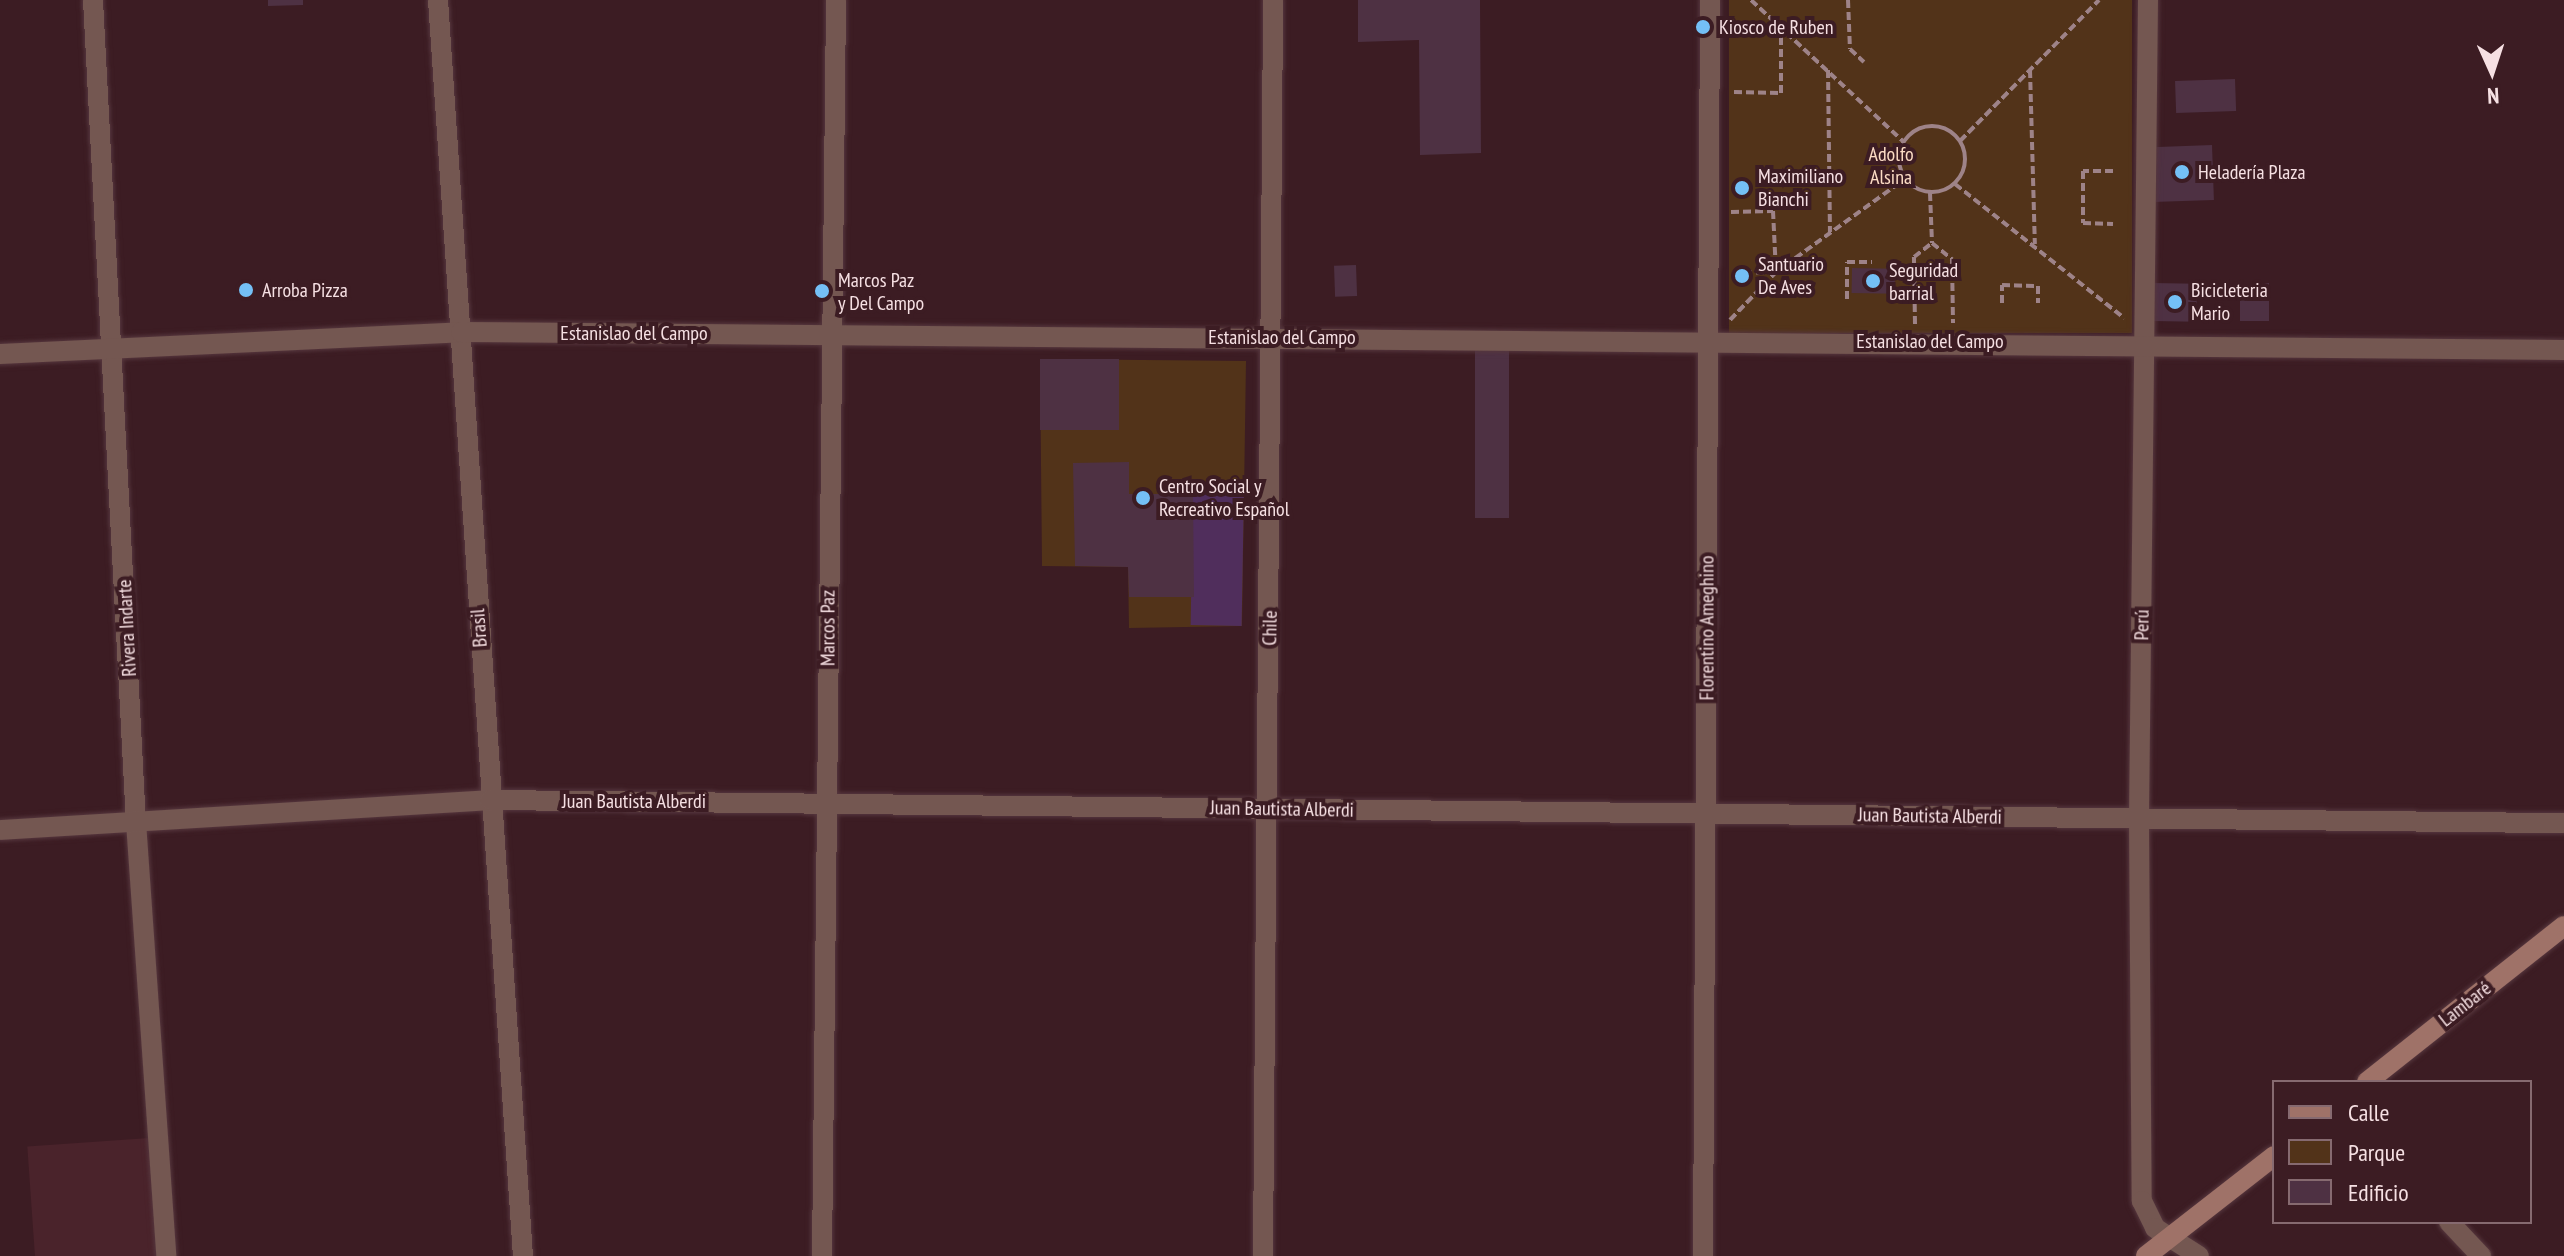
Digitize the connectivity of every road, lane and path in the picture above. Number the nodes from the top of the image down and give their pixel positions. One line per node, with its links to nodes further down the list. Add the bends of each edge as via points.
1 (93, 0): 40 (street, Rivera Indarte)
2 (438, 0): 33 (street, Brasil)
3 (836, 0): 34 (street, Marcos Paz)
4 (1273, 0): 35 (street, Chile)
5 (1710, 0): 36 (street, Florentino Ameghino)
6 (1751, 0): 11 (path)
7 (1848, 0): 12 (path, via 1850,49)
8 (2099, 0): 14 (path)
9 (2148, 0): 39 (street, Perú)
10 (1734, 27): 11 (path)
11 (1781, 27): 13 (path); 15 (path, via 1781,93)
12 (1864, 62)
13 (1828, 69): 17 (path); 24 (path)
14 (2030, 70): 16 (path); 26 (path)
15 (1734, 92)
16 (1960, 141): 17 (path, via 1932,126 1916,130); 20 (path, via 1966,164)
17 (1904, 142): 19 (path, via 1899,160)
18 (2113, 171): 23 (path, via 2083,171 2083,223)
19 (1905, 179): 21 (path); 24 (path)
20 (1955, 184): 21 (path); 26 (path)
21 (1930, 193): 25 (path)
22 (1731, 212): 28 (path, via 1773,211)
23 (2113, 224)
24 (1830, 232): 28 (path)
25 (1932, 243): 37 (path, via 1914,257); 38 (path, via 1952,259)
26 (2035, 245): 39 (path, via 2113,305)
27 (1872, 262): 30 (path, via 1847,262)
28 (1776, 272): 29 (path); 36 (path)
29 (1732, 273)
30 (1847, 299)
31 (2002, 303): 32 (path, via 2002,285 2038,286)
32 (2038, 303)
33 (461, 332): 34 (street, Estanislao del Campo); 40 (street, Estanislao del Campo); 43 (street, Brasil)
34 (829, 333): 35 (street, Estanislao del Campo); 44 (street, Marcos Paz)
35 (1274, 337): 36 (street, Estanislao del Campo); 45 (street, Chile)
36 (1709, 340): 37 (street, Estanislao del Campo); 46 (street, Florentino Ameghino)
37 (1915, 341): 38 (street, Estanislao del Campo)
38 (1953, 341): 39 (street, Estanislao del Campo)
39 (2146, 344): 41 (street, Estanislao del Campo); 47 (street, Perú)
40 (114, 347): 42 (street, Estanislao del Campo); 48 (street, Rivera Indarte)
41 (2564, 350)
42 (0, 354)
43 (490, 800): 44 (street, Juan Bautista Alberdi); 48 (street, Juan Bautista Alberdi); 57 (street, Brasil)
44 (826, 803): 45 (street, Juan Bautista Alberdi); 58 (street, Marcos Paz)
45 (1267, 809): 46 (street, Juan Bautista Alberdi); 59 (street, Chile)
46 (1706, 814): 47 (street, Juan Bautista Alberdi); 60 (street, Florentino Ameghino)
47 (2139, 818): 49 (street, Juan Bautista Alberdi); 55 (street, Perú, via 2142,1201 2149,1220)
48 (136, 822): 50 (street, Juan Bautista Alberdi); 56 (street, Rivera Indarte)
49 (2564, 823)
50 (0, 830)
51 (2564, 926): 52 (street, Lambaré)
52 (2370, 1080)
53 (2272, 1158): 55 (street)
54 (2451, 1224): 63 (street)
55 (2169, 1240): 61 (street); 62 (street)
56 (166, 1256)
57 (523, 1256)
58 (822, 1256)
59 (1263, 1256)
60 (1703, 1256)
61 (2146, 1256)
62 (2199, 1256)
63 (2481, 1256)

